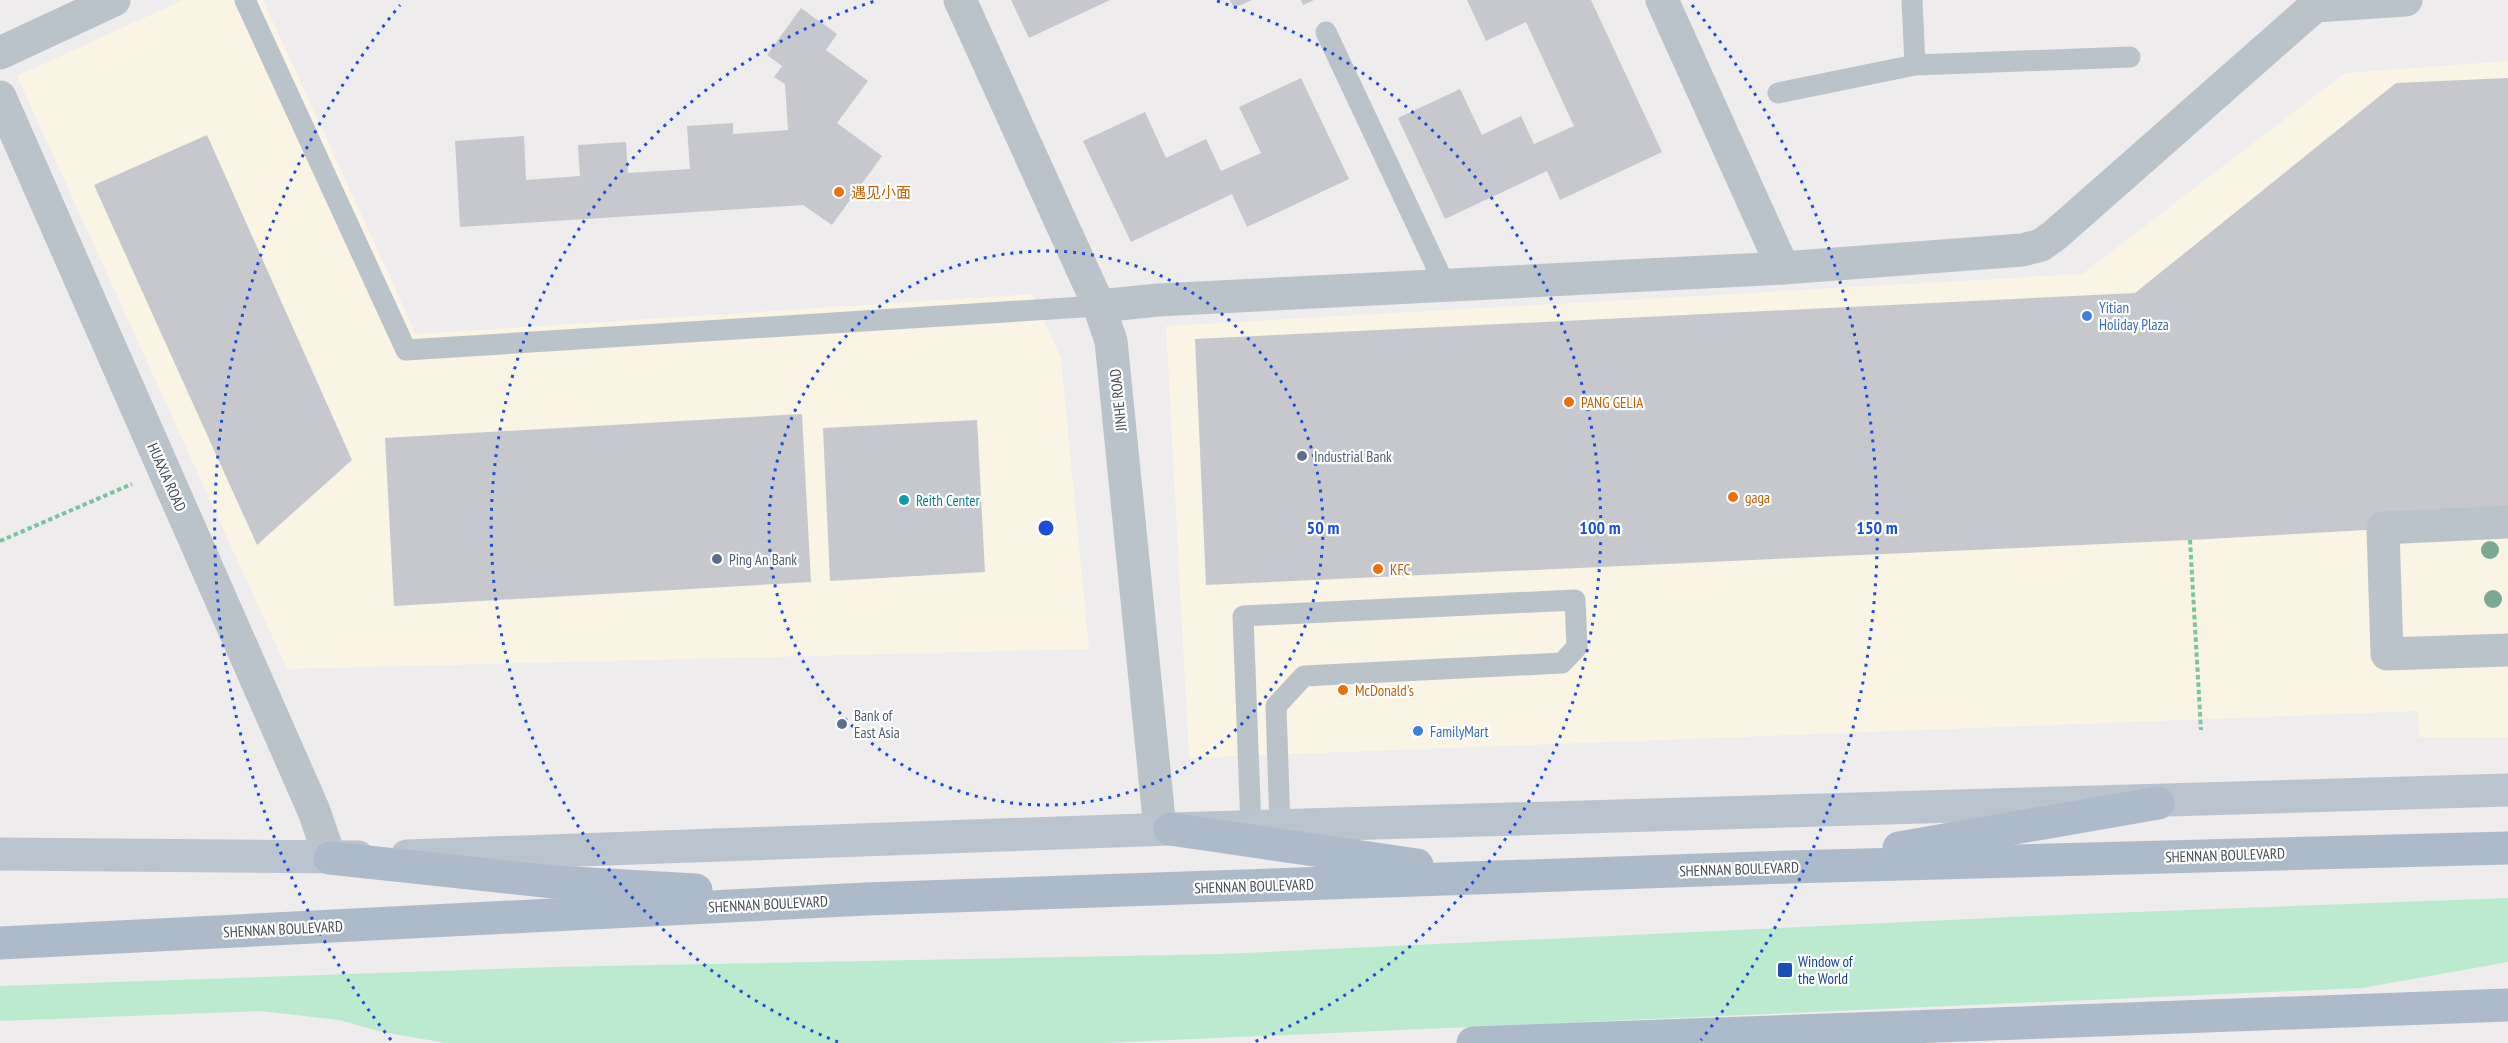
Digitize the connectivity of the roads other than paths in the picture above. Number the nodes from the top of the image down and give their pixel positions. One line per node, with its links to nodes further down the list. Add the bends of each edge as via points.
1 (114, 0): 9 (street)
2 (245, 0): 16 (lane, via 406,350)
3 (960, 0): 16 (street, JINHE ROAD)
4 (1662, 0): 14 (street)
5 (1912, 0): 11 (lane)
6 (2406, 0): 7 (street)
7 (2314, 3): 14 (street, via 2041,245 2022,250)
8 (1326, 32): 15 (lane)
9 (0, 54)
10 (2130, 57): 11 (lane)
11 (1915, 65): 12 (lane)
12 (1778, 93)
13 (0, 97): 25 (street, HUAXIA ROAD, via 314,811)
14 (1783, 268): 15 (street)
15 (1445, 285): 16 (street)
16 (1099, 306): 22 (street, JINHE ROAD, via 1111,341 1116,376)
17 (2508, 522): 18 (street, via 2383,528 2387,654)
18 (2508, 650)
19 (2508, 790): 20 (main road)
20 (2158, 803): 21 (main road); 26 (main road)
21 (1266, 827): 21 (lane, via 1276,706 1304,676 1562,663 1577,647 1575,600 1243,616); 22 (main road)
22 (1165, 829): 25 (main road); 27 (main road)
23 (2508, 848): 26 (main road, SHENNAN BOULEVARD)
24 (0, 854): 25 (main road)
25 (330, 858): 28 (main road, via 554,882)
26 (1789, 867): 27 (main road, SHENNAN BOULEVARD)
27 (1502, 877): 28 (main road, SHENNAN BOULEVARD)
28 (866, 900): 29 (main road, SHENNAN BOULEVARD)
29 (0, 943)
30 (2508, 1005): 31 (main road)
31 (1473, 1043)

